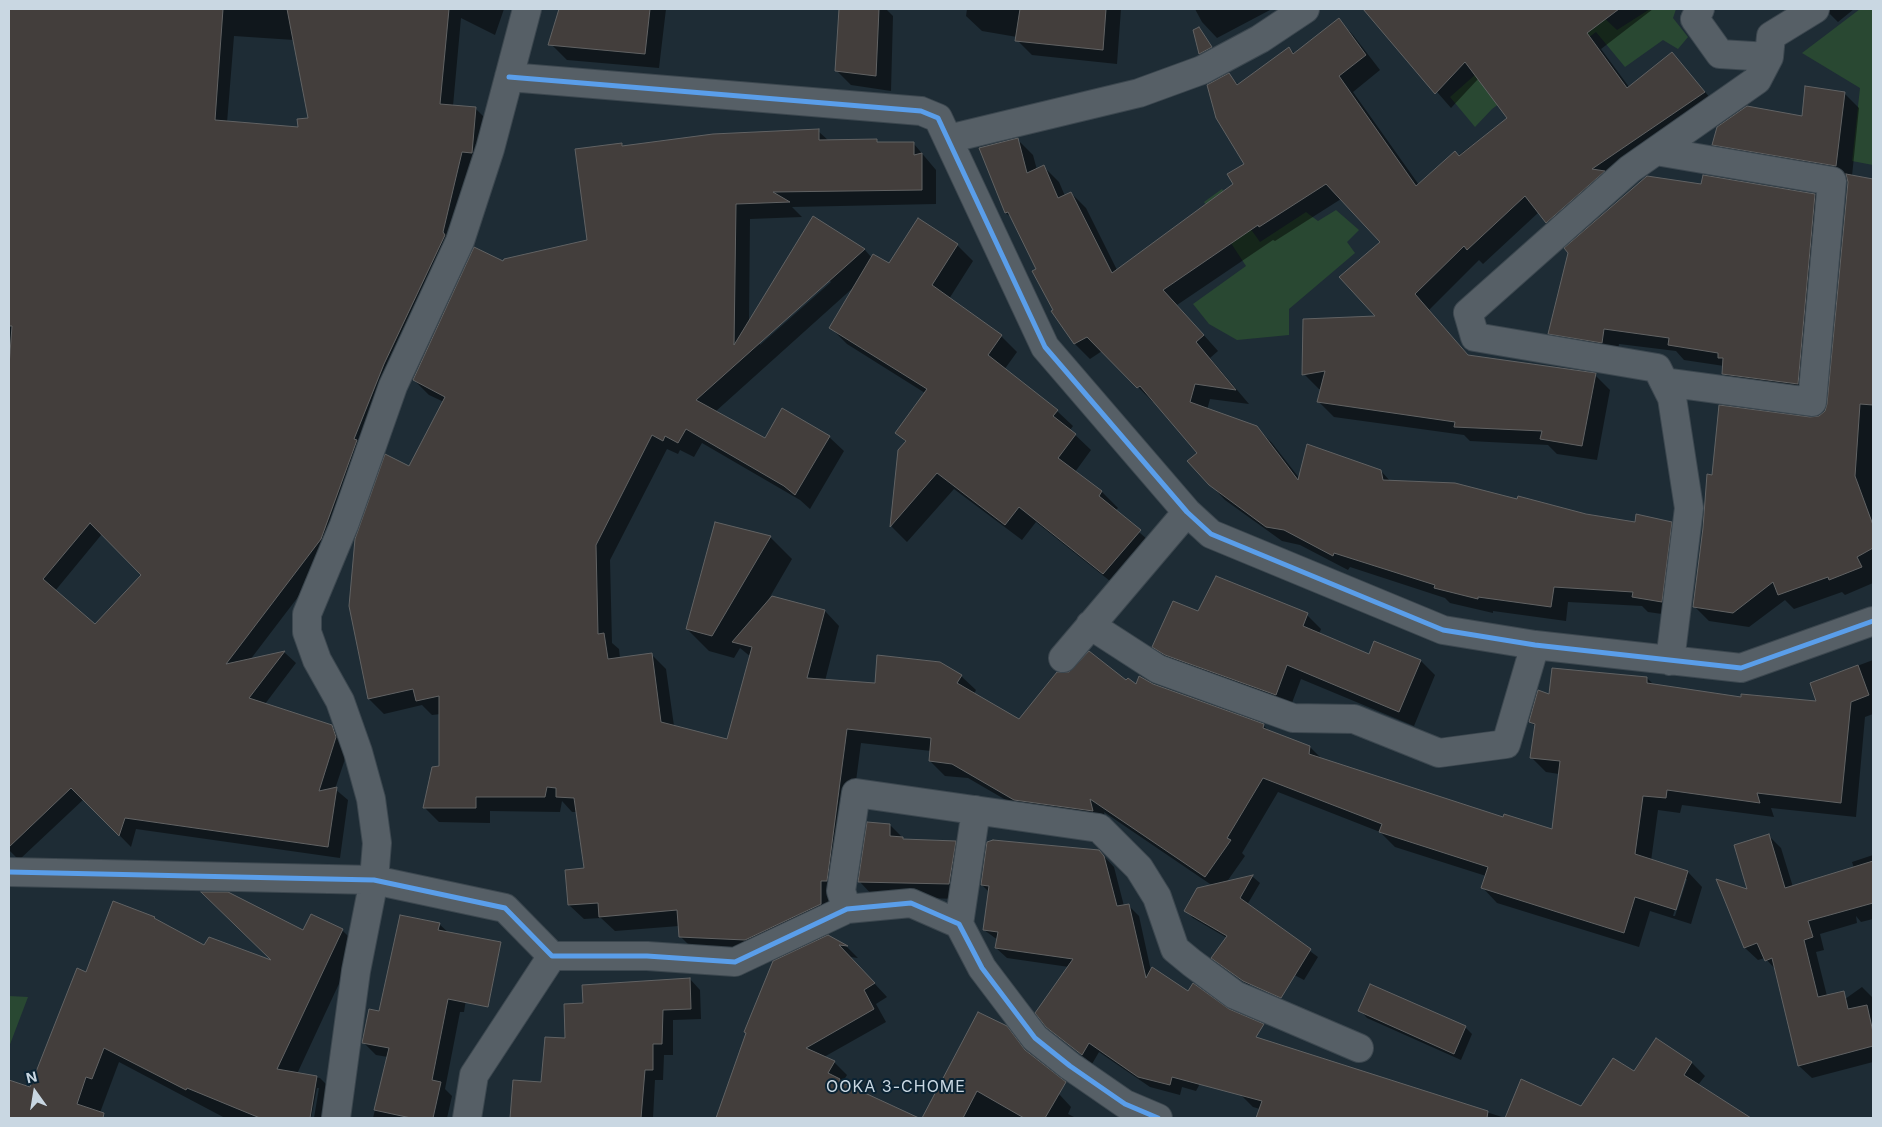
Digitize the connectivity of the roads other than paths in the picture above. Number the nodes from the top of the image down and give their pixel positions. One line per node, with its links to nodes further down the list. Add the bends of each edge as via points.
1 (527, 9): 6 (street)
2 (1305, 9): 7 (street, via 1260,39 1202,70 1139,93)
3 (1700, 9): 5 (street, via 1696,19 1720,54)
4 (1815, 9): 5 (street, via 1771,36)
5 (1769, 57): 8 (street, via 1757,80)
6 (508, 77): 7 (street, via 921,111 938,118); 18 (street, via 490,149 460,241 393,386 344,525 307,614 307,632 317,660 340,701 372,799 377,843)
7 (948, 139): 10 (street, via 1045,348)
8 (1656, 151): 9 (street, via 1630,169 1468,313 1475,337 1657,368); 9 (street, via 1832,182 1812,402)
9 (1664, 382): 15 (street, via 1672,398 1689,508)
10 (1186, 512): 12 (street); 13 (street, via 1211,534 1443,630)
11 (1873, 621): 15 (street, via 1741,668)
12 (1090, 625): 13 (street, via 1158,669 1293,718 1354,719 1439,753 1506,744); 14 (street)
13 (1535, 645): 15 (street)
14 (1064, 658)
15 (1670, 661)
16 (976, 810): 19 (street, via 856,793 842,891); 20 (street); 22 (street, via 1099,828 1139,868 1157,897 1175,949 1235,995)
17 (9, 872): 18 (street)
18 (374, 880): 21 (street, via 505,908); 23 (street, via 356,971)
19 (847, 909): 20 (street, via 910,904); 21 (street, via 735,962 647,956)
20 (959, 924): 25 (street, via 982,968 1035,1038 1125,1104)
21 (552, 956): 24 (street, via 474,1075)
22 (1359, 1048)
23 (336, 1118)
24 (467, 1118)
25 (1158, 1118)

